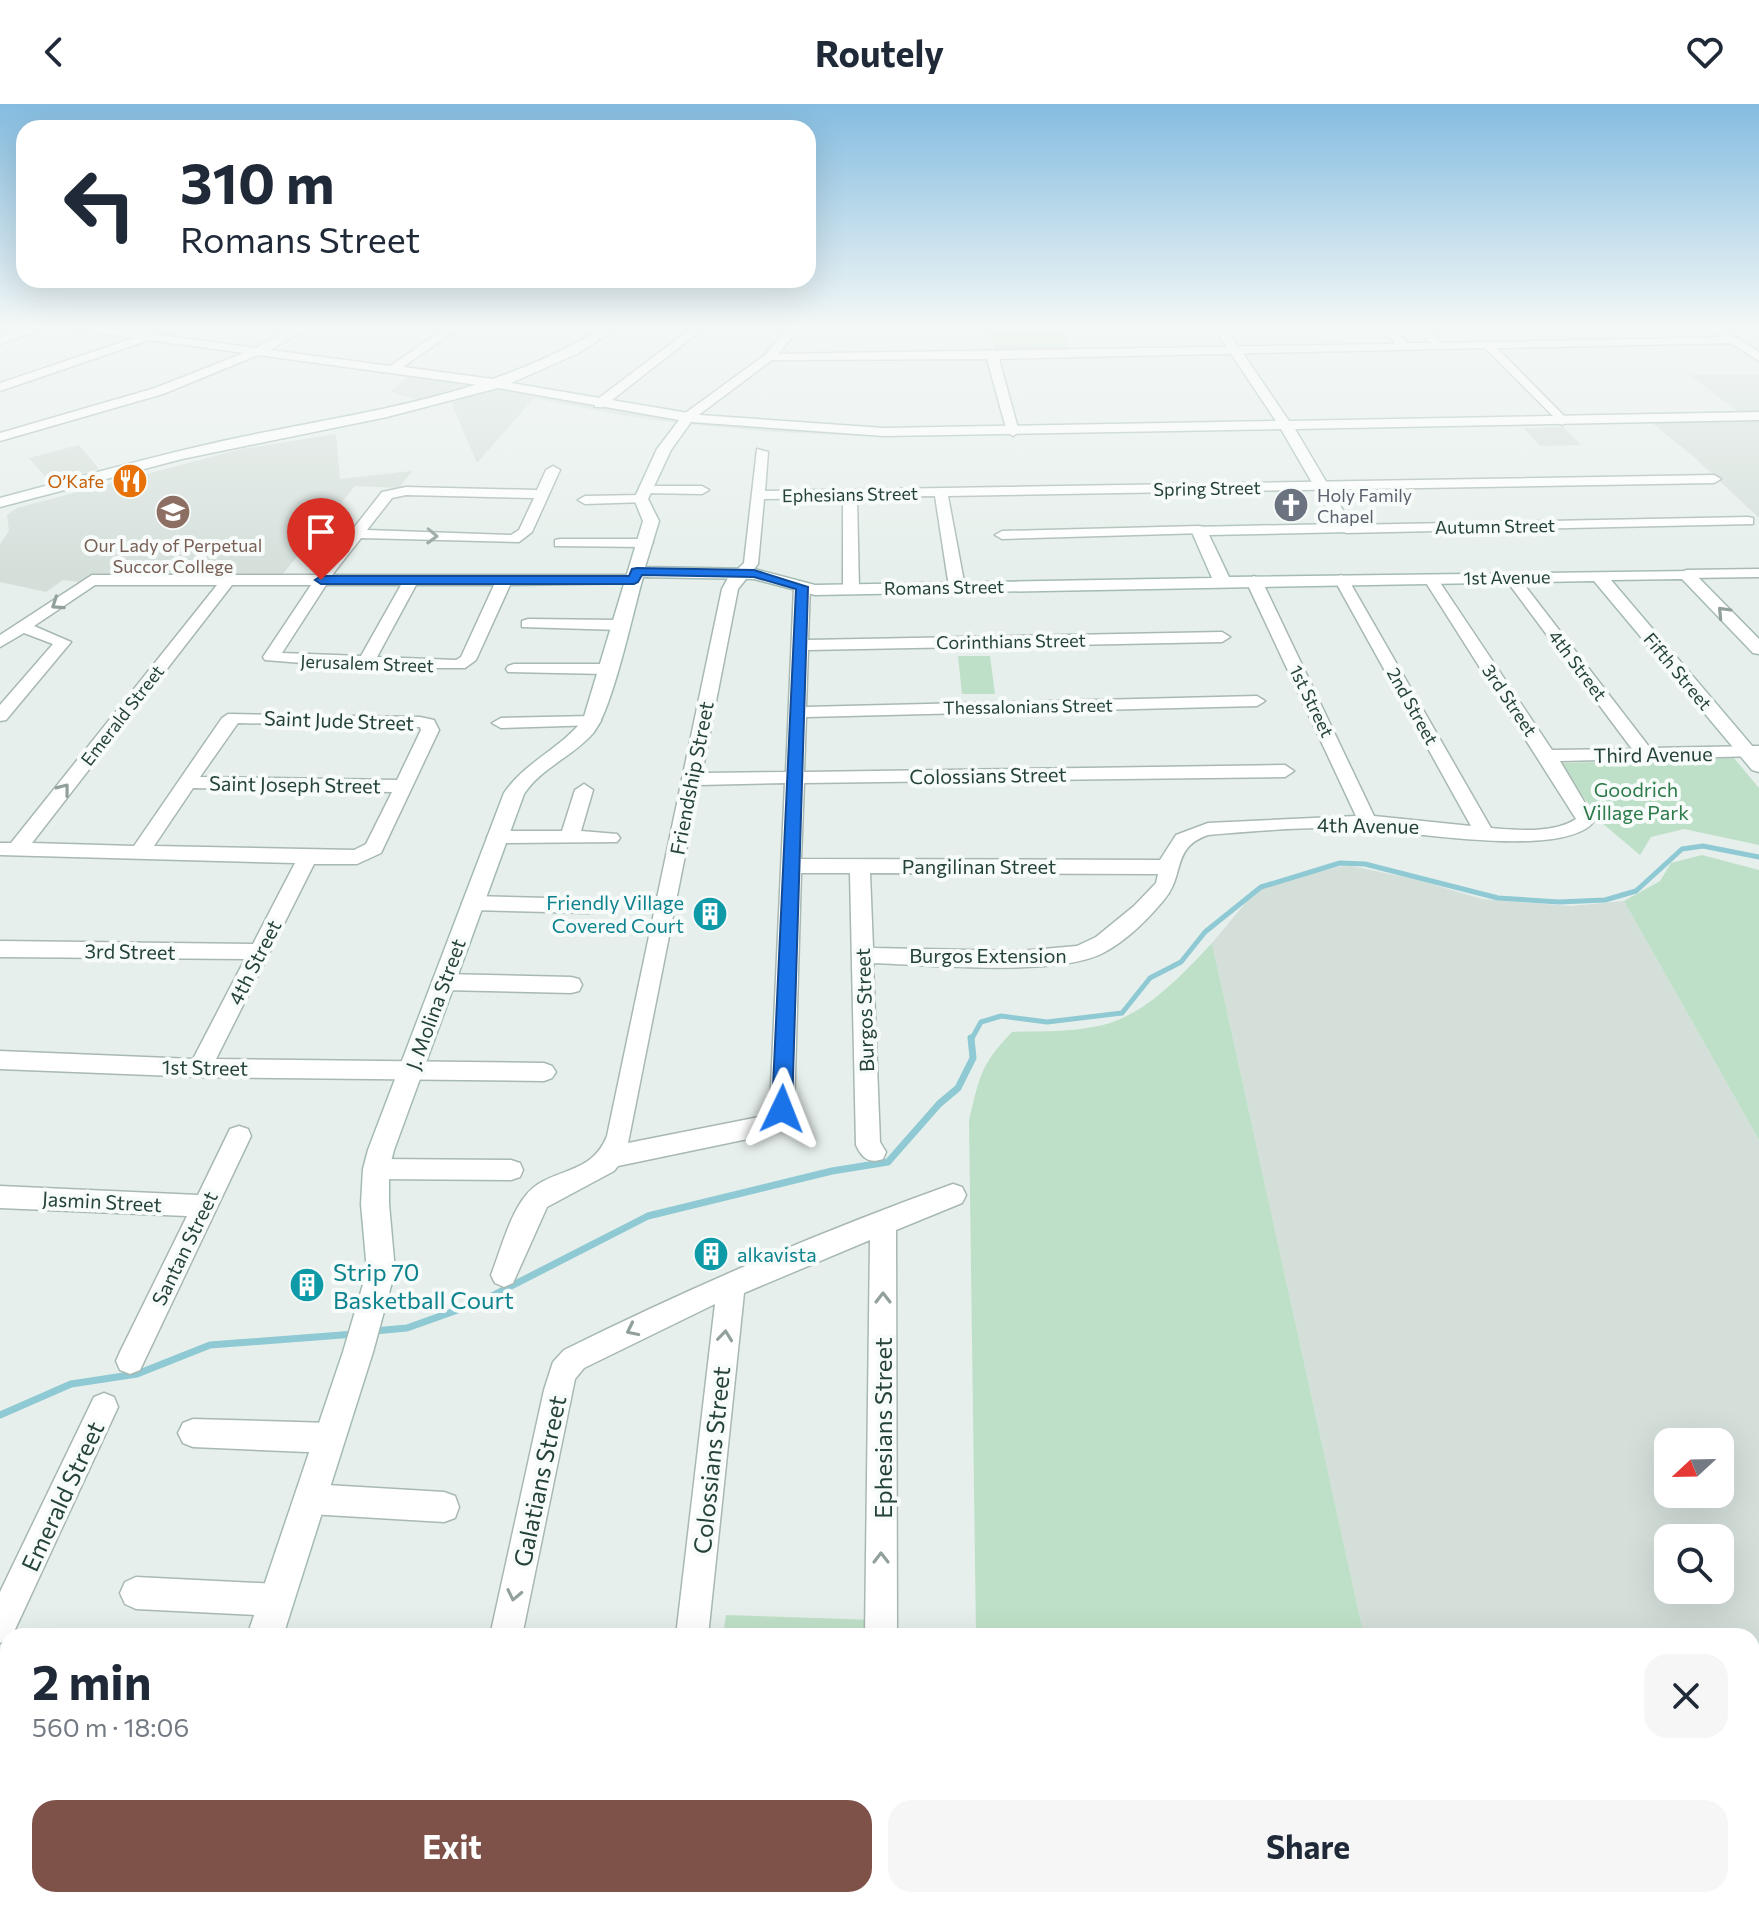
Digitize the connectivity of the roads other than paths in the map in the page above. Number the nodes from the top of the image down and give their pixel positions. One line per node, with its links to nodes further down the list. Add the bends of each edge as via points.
1 (103, 408): 13 (street)
2 (411, 408): 25 (street, via 207,449)
3 (628, 408): 9 (street)
4 (700, 408): 9 (street)
5 (1007, 408): 12 (street)
6 (1274, 408): 11 (street)
7 (1550, 408): 10 (street)
8 (1759, 416): 10 (street)
9 (688, 417): 12 (street, via 855,431); 21 (street, via 664,449)
10 (1562, 421): 11 (street)
11 (1287, 427): 12 (street); 17 (street)
12 (1013, 432)
13 (0, 437)
14 (762, 452): 23 (street, Friendship Street)
15 (553, 470): 20 (street)
16 (1714, 479): 17 (street, Spring Street)
17 (1320, 486): 19 (street, Spring Street); 28 (street)
18 (702, 490): 21 (street)
19 (941, 492): 22 (street, Ephesians Street); 50 (street)
20 (542, 494): 30 (street, via 391,493); 30 (street, one-way to 20, via 514,539 525,532)
21 (643, 494): 24 (street); 34 (street, via 651,521)
22 (850, 494): 23 (street, Ephesians Street); 51 (street)
23 (759, 495): 35 (street, Friendship Street, via 751,564)
24 (585, 500)
25 (0, 503)
26 (1748, 521): 28 (street, Autumn Street)
27 (601, 527): 32 (street)
28 (1346, 529): 29 (street, Autumn Street)
29 (1199, 530): 31 (street, Autumn Street); 47 (street)
30 (354, 534): 45 (street)
31 (1002, 535)
32 (595, 542): 33 (street); 34 (street)
33 (560, 543)
34 (646, 543): 39 (street)
35 (742, 573): 39 (street, Romans Street); 49 (street, Romans Street); 73 (street, Friendship Street, via 730,589)
36 (1759, 573): 37 (street, 1st Avenue)
37 (1686, 574): 38 (street, 1st Avenue); 58 (street, one-way to 37)
38 (1598, 575): 40 (street, 1st Avenue); 67 (street, Fifth Street)
39 (635, 576): 46 (street); 53 (street)
40 (1511, 577): 41 (street, 1st Avenue); 68 (street, 4th Street)
41 (1430, 578): 43 (street, 1st Avenue); 69 (street, 3rd Street)
42 (412, 579): 45 (street); 46 (street); 59 (street)
43 (1341, 579): 48 (street, 1st Avenue); 79 (street, 2nd Street)
44 (228, 580): 45 (street); 54 (street, one-way to 54, via 92,580); 83 (street, Emerald Street, one-way to 44)
45 (321, 580): 59 (street, Jerusalem Street, via 271,657)
46 (504, 580): 59 (street, Jerusalem Street, via 463,663)
47 (1222, 581): 48 (street, Romans Street); 50 (street, Romans Street)
48 (1254, 581): 77 (street, 1st Street, via 1365,811)
49 (802, 587): 51 (street, Romans Street); 57 (street)
50 (957, 587): 51 (street, Romans Street)
51 (851, 589)
52 (528, 624): 53 (street)
53 (620, 625): 61 (street)
54 (22, 627): 56 (street); 64 (street, via 63,642)
55 (1222, 637): 57 (street, Corinthians Street)
56 (0, 642)
57 (799, 645): 63 (street)
58 (1759, 649)
59 (365, 663)
60 (514, 669): 61 (street)
61 (606, 669): 65 (street)
62 (1257, 701): 63 (street, Thessalonians Street)
63 (799, 712): 72 (street)
64 (0, 716)
65 (592, 721): 66 (street); 80 (street, J. Molina Street, via 585,732 522,778)
66 (501, 723)
67 (1753, 751): 68 (street, Third Avenue); 70 (street, Fifth Street)
68 (1645, 754): 69 (street, Third Avenue)
69 (1547, 756): 78 (street, 3rd Street, via 1584,812)
70 (1759, 766)
71 (1285, 771): 72 (street, Colossians Street)
72 (796, 778): 73 (street, Colossians Street); 86 (street)
73 (691, 779): 102 (street, Friendship Street)
74 (186, 782): 75 (street, Saint Joseph Street); 75 (street, Saint Jude Street, via 228,722 242,716 428,724 430,730); 84 (street, Saint Jude Street)
75 (404, 786): 85 (street, Saint Jude Street, via 368,853)
76 (584, 790): 81 (street)
77 (1365, 821): 79 (street, 4th Avenue); 88 (street, 4th Avenue, via 1201,831 1180,841)
78 (1585, 823): 79 (street, 4th Avenue, via 1550,833)
79 (1484, 833)
80 (497, 837): 81 (street); 89 (street, J. Molina Street)
81 (570, 837): 82 (street)
82 (610, 838)
83 (8, 850): 84 (street)
84 (140, 852): 85 (street, Saint Jude Street)
85 (308, 857): 92 (street, 4th Street)
86 (789, 866): 87 (street, Pangilinan Street); 102 (street, via 782,1109 776,1120)
87 (860, 866): 88 (street, Pangilinan Street); 93 (street, Burgos Street)
88 (1168, 867): 93 (street, Burgos Extension, via 1160,891 1100,944 1074,956)
89 (472, 903): 90 (street); 94 (street, J. Molina Street)
90 (589, 906)
91 (0, 949): 92 (street, 3rd Street)
92 (260, 952): 97 (street, 4th Street)
93 (862, 955): 101 (street, Burgos Street, via 868,1145)
94 (443, 982): 95 (street); 98 (street, J. Molina Street)
95 (571, 985)
96 (0, 1060): 97 (street, 1st Street)
97 (200, 1068): 98 (street, 1st Street)
98 (411, 1070): 99 (street, 1st Street); 103 (street, J. Molina Street)
99 (544, 1072)
100 (239, 1136): 107 (street, Santan Street)
101 (874, 1152)
102 (611, 1157): 109 (street, via 538,1199)
103 (376, 1169): 104 (street); 114 (street, J. Molina Street, via 381,1271)
104 (511, 1170)
105 (953, 1195): 108 (street, Galatians Street)
106 (0, 1197): 107 (street, Jasmin Street)
107 (204, 1206): 111 (street, Santan Street)
108 (883, 1221): 110 (street, Galatians Street); 124 (street, Ephesians Street, one-way to 108)
109 (504, 1275)
110 (731, 1285): 122 (street, Galatians Street, one-way to 122, via 574,1359 563,1372); 123 (street, Colossians Street, one-way to 110)
111 (130, 1361)
112 (104, 1407): 117 (street, Emerald Street)
113 (193, 1433): 114 (street)
114 (330, 1438): 115 (street, J. Molina Street)
115 (310, 1499): 116 (street); 119 (street, J. Molina Street)
116 (444, 1507)
117 (9, 1587): 120 (street, Emerald Street)
118 (136, 1593): 119 (street)
119 (278, 1600): 121 (street, J. Molina Street)
120 (0, 1627)
121 (268, 1628)
122 (508, 1628)
123 (693, 1628)
124 (881, 1628)

